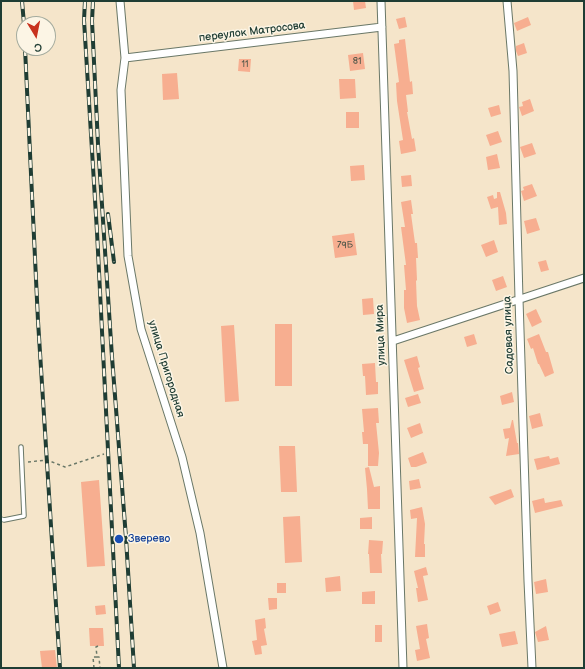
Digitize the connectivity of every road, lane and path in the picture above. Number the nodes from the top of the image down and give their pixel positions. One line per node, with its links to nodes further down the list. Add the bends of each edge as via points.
1 (120, 1): 5 (street, улица Пригородная)
2 (381, 1): 4 (street, улица Мира)
3 (507, 1): 7 (street, Садовая улица, via 513,71)
4 (382, 28): 5 (street, переулок Матросова); 8 (street, улица Мира)
5 (125, 58): 17 (street, улица Пригородная, via 121,90 128,256 140,329 182,458 200,533)
6 (584, 278): 7 (street)
7 (519, 299): 8 (street); 19 (street, Садовая улица)
8 (393, 341): 18 (street, улица Мира)
9 (21, 447): 11 (lane)
10 (104, 454): 11 (path, via 65,467 47,460)
11 (22, 463): 12 (lane, via 24,516)
12 (1, 519)
13 (98, 646): 14 (path)
14 (97, 657): 15 (path, via 93,657); 16 (path)
15 (94, 668)
16 (100, 668)
17 (223, 668)
18 (403, 668)
19 (532, 668)

